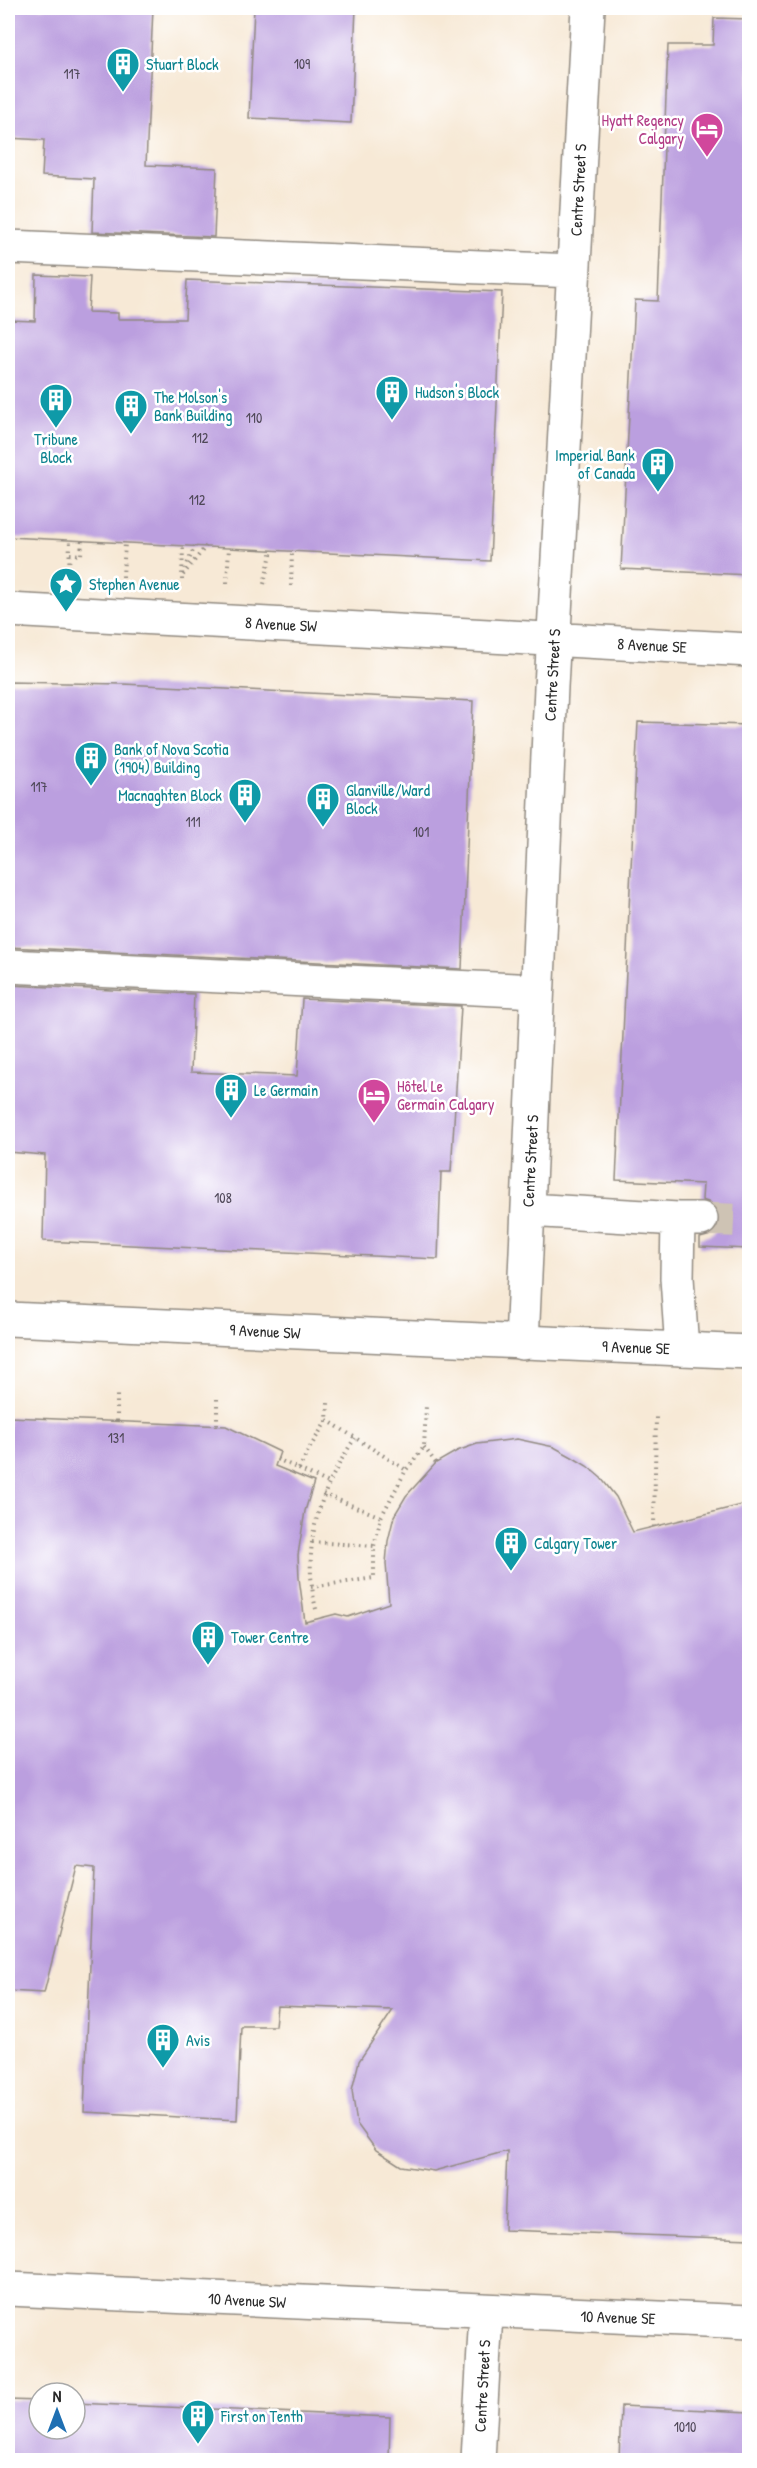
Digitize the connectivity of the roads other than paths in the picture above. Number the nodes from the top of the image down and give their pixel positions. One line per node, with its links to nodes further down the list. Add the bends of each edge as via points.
1 (588, 8): 3 (street, Centre Street S)
2 (8, 247): 3 (street)
3 (574, 271): 5 (street, Centre Street S)
4 (8, 610): 5 (street, 8 Avenue SW)
5 (554, 639): 6 (street, 8 Avenue SE); 8 (street, Centre Street S)
6 (750, 650)
7 (8, 966): 8 (street)
8 (537, 992): 9 (street, Centre Street S)
9 (528, 1210): 11 (street, Centre Street S); 12 (street, via 690,1219 677,1278)
10 (8, 1319): 11 (street, 9 Avenue SW)
11 (522, 1343): 12 (street, 9 Avenue SE)
12 (682, 1349): 13 (street, 9 Avenue SE)
13 (750, 1352)
14 (8, 2289): 15 (street, 10 Avenue SW)
15 (486, 2312): 16 (street, 10 Avenue SE); 17 (street, Centre Street S)
16 (750, 2322)
17 (478, 2460)

